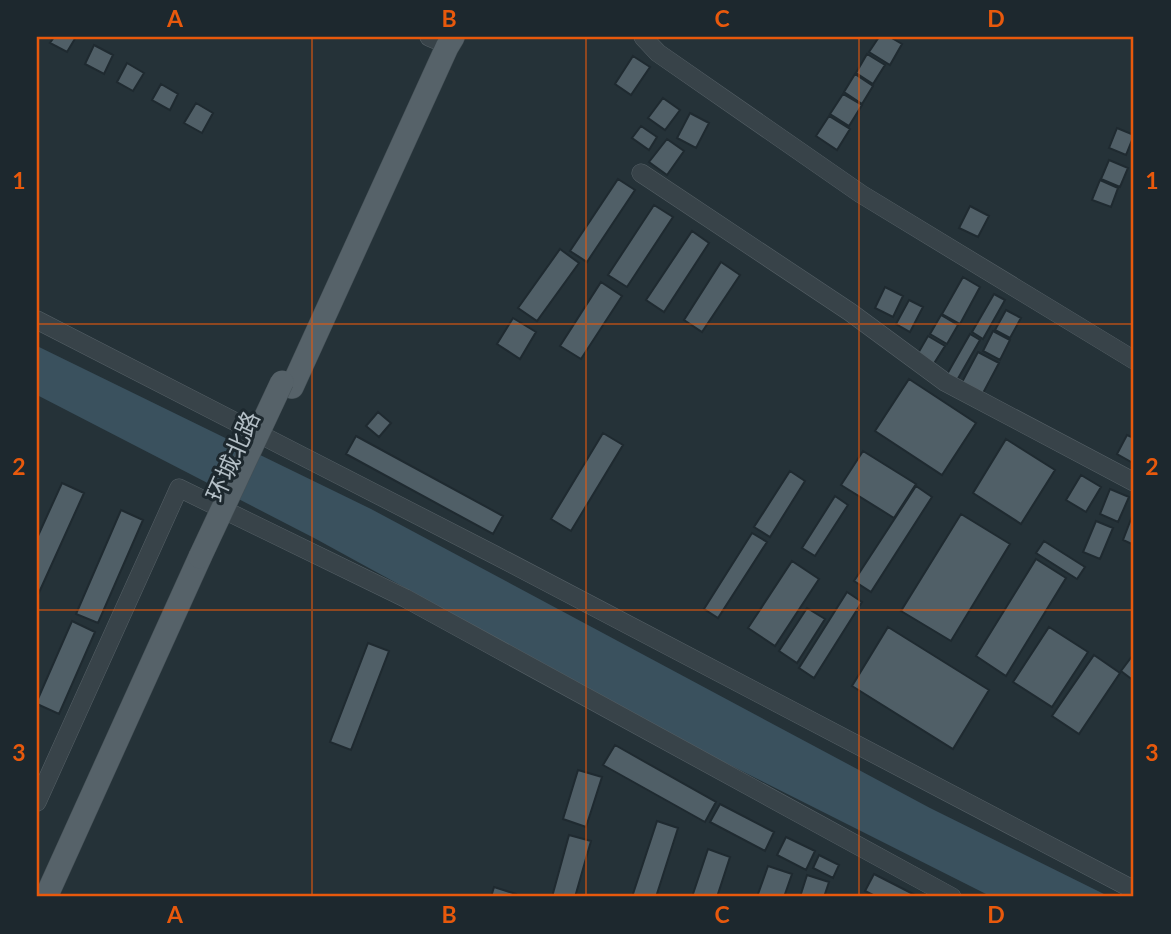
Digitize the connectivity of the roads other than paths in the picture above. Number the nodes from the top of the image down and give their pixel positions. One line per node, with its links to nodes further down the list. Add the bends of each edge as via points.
1 (643, 37): 5 (street, via 658,53 860,194)
2 (439, 38): 7 (main road, 环城北路, bridge)
3 (641, 173): 6 (street, via 850,312 945,382)
4 (37, 320): 9 (street)
5 (1134, 359)
6 (1134, 482)
7 (206, 560): 10 (main road, 环城北路); 11 (main road, 环城北路)
8 (37, 802): 12 (street, via 179,488 405,598)
9 (1134, 890)
10 (46, 897)
11 (61, 897)
12 (952, 897)

